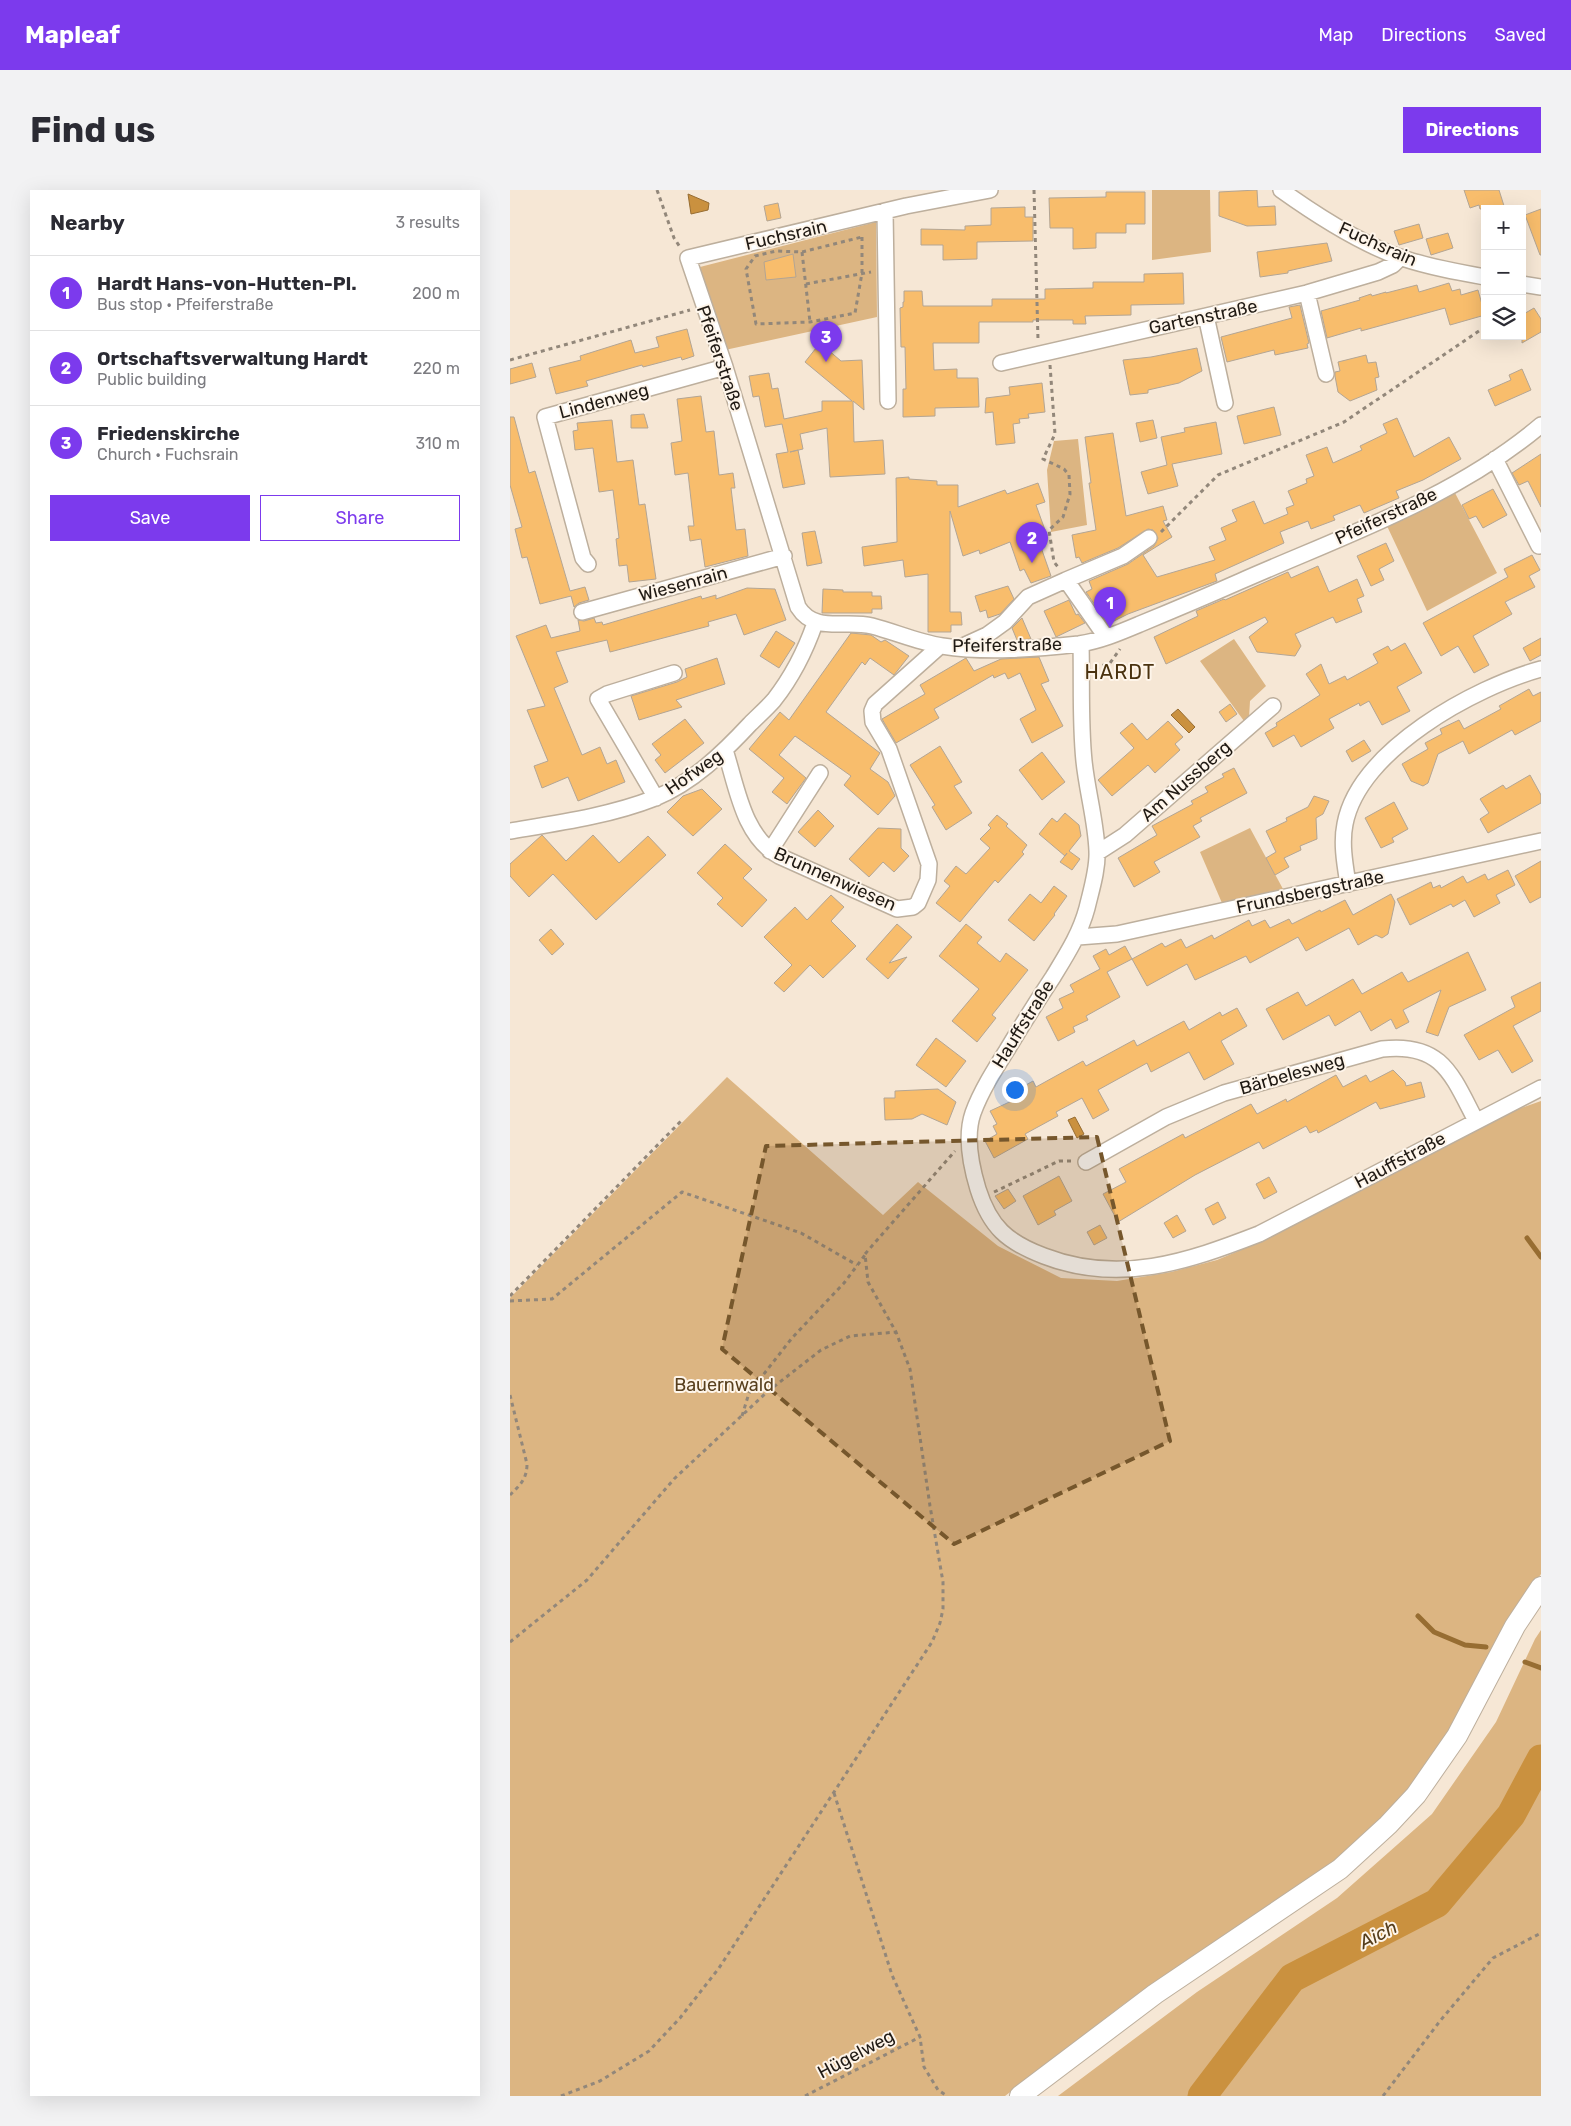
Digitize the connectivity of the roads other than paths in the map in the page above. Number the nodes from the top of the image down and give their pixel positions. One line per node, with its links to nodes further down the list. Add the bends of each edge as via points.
1 (990, 190): 3 (street, Fuchsrain)
2 (1281, 190): 4 (street, Fuchsrain, via 1319,216)
3 (885, 211): 5 (street, Fuchsrain); 14 (street)
4 (1401, 257): 6 (street, Fuchsrain); 9 (street, Gartenstraße, via 1378,272)
5 (688, 258): 12 (street, Pfeiferstraße)
6 (1481, 276)
7 (1526, 285): 8 (street)
8 (1541, 287)
9 (1308, 293): 10 (street, Gartenstraße); 13 (street)
10 (1206, 316): 11 (street, Gartenstraße); 15 (street)
11 (1001, 363)
12 (725, 367): 20 (street, Pfeiferstraße); 21 (street, Lindenweg, via 544,417 583,558)
13 (1326, 374)
14 (888, 401)
15 (1225, 403)
16 (1541, 425): 17 (street, Pfeiferstraße)
17 (1495, 459): 19 (street); 25 (street, Pfeiferstraße, via 1414,505 1192,603)
18 (1149, 538): 22 (street, via 1123,556)
19 (1539, 546)
20 (784, 556): 23 (street, Wiesenrain); 24 (street, Pfeiferstraße, via 798,607)
21 (588, 564)
22 (1066, 580): 25 (street); 28 (street, via 1028,597 1006,622)
23 (582, 612)
24 (815, 623): 27 (street, Pfeiferstraße, via 859,623); 32 (street, Hofweg, via 807,645 774,699)
25 (1106, 637): 26 (street, Pfeiferstraße)
26 (1081, 644): 28 (street, Pfeiferstraße, via 1021,649); 38 (street, Hauffstraße, via 1084,759)
27 (940, 646): 28 (street, Pfeiferstraße); 37 (street, Brunnenwiesen, via 875,704 872,711 873,722 886,744 927,857 928,880 918,903 913,908 897,909)
28 (960, 648)
29 (1541, 669): 39 (street, via 1516,676 1438,715 1370,772 1359,787 1345,824 1344,857)
30 (674, 673): 34 (street, via 598,699)
31 (1273, 706): 38 (street, Am Nussberg, via 1126,835)
32 (725, 750): 34 (street, Hofweg); 37 (street, Brunnenwiesen, via 747,819 754,834)
33 (820, 773): 37 (street)
34 (656, 798): 35 (street, Hofweg, via 589,817)
35 (510, 831)
36 (1541, 841): 39 (street, Frundsbergstraße)
37 (770, 851)
38 (1097, 853): 40 (street, Hauffstraße)
39 (1348, 884): 40 (street, Frundsbergstraße, via 1117,934)
40 (1078, 937): 42 (street, Hauffstraße, via 991,1075 972,1114 969,1136 974,1176 981,1198 990,1218 1004,1235 1026,1249 1091,1269 1135,1270 1214,1252 1258,1234)
41 (1541, 1088): 42 (street, Hauffstraße)
42 (1476, 1121): 43 (street, Bärbelesweg, via 1452,1074 1436,1058 1421,1050 1402,1046 1382,1048 1224,1093 1166,1117)
43 (1086, 1162)
44 (1541, 1587): 45 (main road, via 1515,1626 1457,1736 1416,1795 1388,1825 1340,1869 1155,1994)
45 (1020, 2096)

